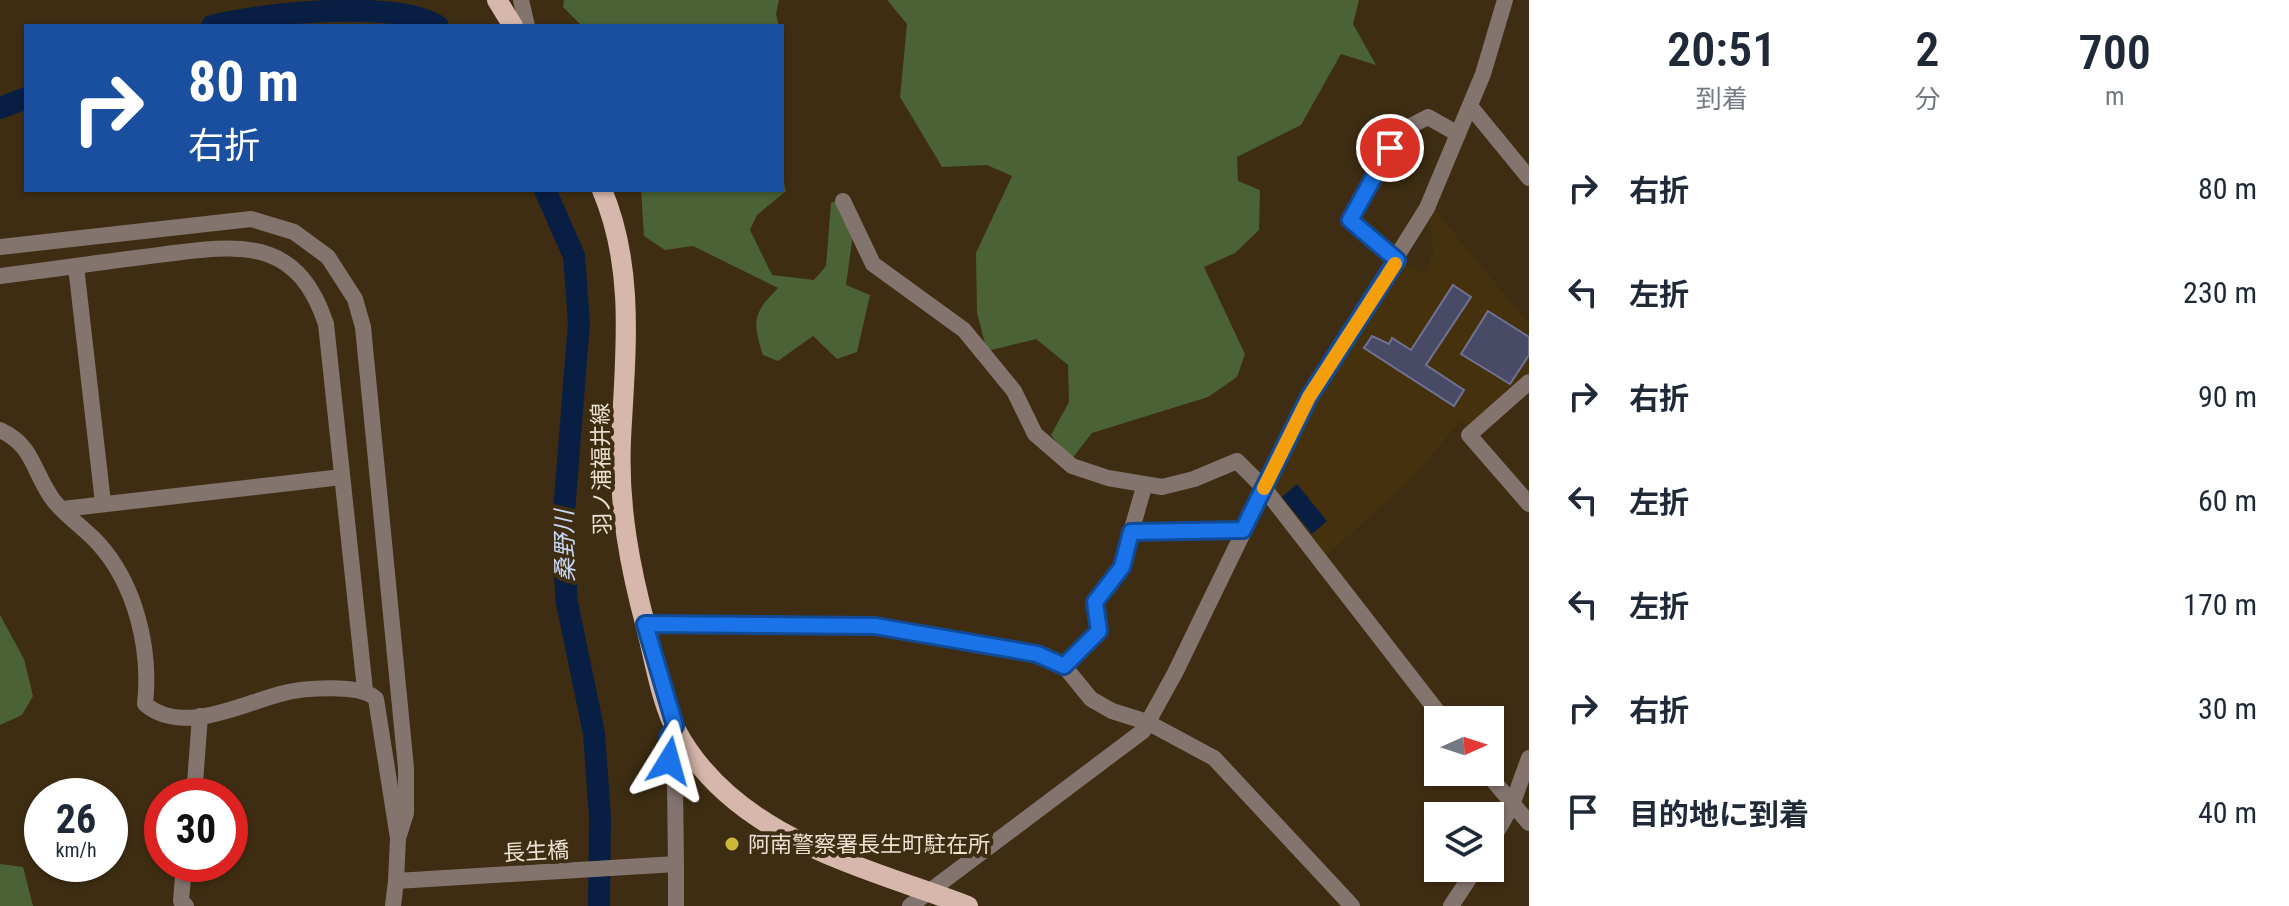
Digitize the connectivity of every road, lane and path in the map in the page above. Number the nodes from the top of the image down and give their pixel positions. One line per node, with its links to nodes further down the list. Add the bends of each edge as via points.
1 (497, 0): 4 (main road)
2 (521, 0): 5 (street)
3 (1505, 0): 6 (street)
4 (512, 24)
5 (527, 24)
6 (1470, 106): 7 (street); 8 (street)
7 (1458, 134): 12 (street, via 1427,208); 12 (street, via 1428,117 1399,132 1350,220)
8 (1529, 178)
9 (603, 192): 25 (main road, 羽ノ浦福井線, via 625,272 621,492)
10 (843, 201): 18 (street, via 873,264 964,330 1014,391 1021,412 1052,451 1072,466)
11 (0, 247): 38 (street, via 251,219 294,232 328,257 355,299 363,327 406,768 406,813)
12 (1397, 260): 19 (street, via 1309,397)
13 (76, 266): 14 (street); 17 (street, via 235,247 280,258 317,295 326,324); 20 (street)
14 (0, 276)
15 (1529, 382): 21 (street, via 1469,435)
16 (0, 430): 22 (street, via 28,450)
17 (342, 477): 20 (street); 27 (street)
18 (1144, 487): 19 (street, via 1182,483 1237,461); 24 (street)
19 (1264, 488): 23 (street); 28 (street)
20 (103, 503): 22 (street)
21 (1529, 504)
22 (63, 509): 29 (street, via 119,569 129,591 146,662 145,704 166,714)
23 (1243, 530): 24 (street); 30 (street)
24 (1131, 532): 26 (street, via 1122,567 1095,602 1099,631)
25 (645, 624): 26 (street, via 875,626 1037,654); 31 (main road, 羽ノ浦福井線)
26 (1064, 666): 30 (street, via 1091,699)
27 (365, 690): 29 (street, via 285,692 224,715); 38 (street, via 376,699)
28 (1433, 706)
29 (200, 716): 33 (street)
30 (1147, 722): 43 (street, via 1143,731); 49 (street, via 1214,758)
31 (675, 726): 39 (street, via 668,737 675,787); 43 (main road, 羽ノ浦福井線, via 714,782 781,834)
32 (1529, 758): 35 (street)
33 (195, 778)
34 (1497, 786): 35 (street)
35 (1512, 805): 36 (street); 37 (street)
36 (1504, 819)
37 (1529, 823)
38 (398, 838): 40 (street)
39 (672, 865): 40 (street, 長生橋); 46 (street)
40 (402, 881): 45 (street)
41 (183, 882): 44 (street, via 181,901)
42 (1467, 882): 50 (street)
43 (931, 892): 47 (street); 48 (main road, 羽ノ浦福井線)
44 (186, 906)
45 (393, 906)
46 (676, 906)
47 (910, 906)
48 (968, 906)
49 (1352, 906)
50 (1451, 906)

